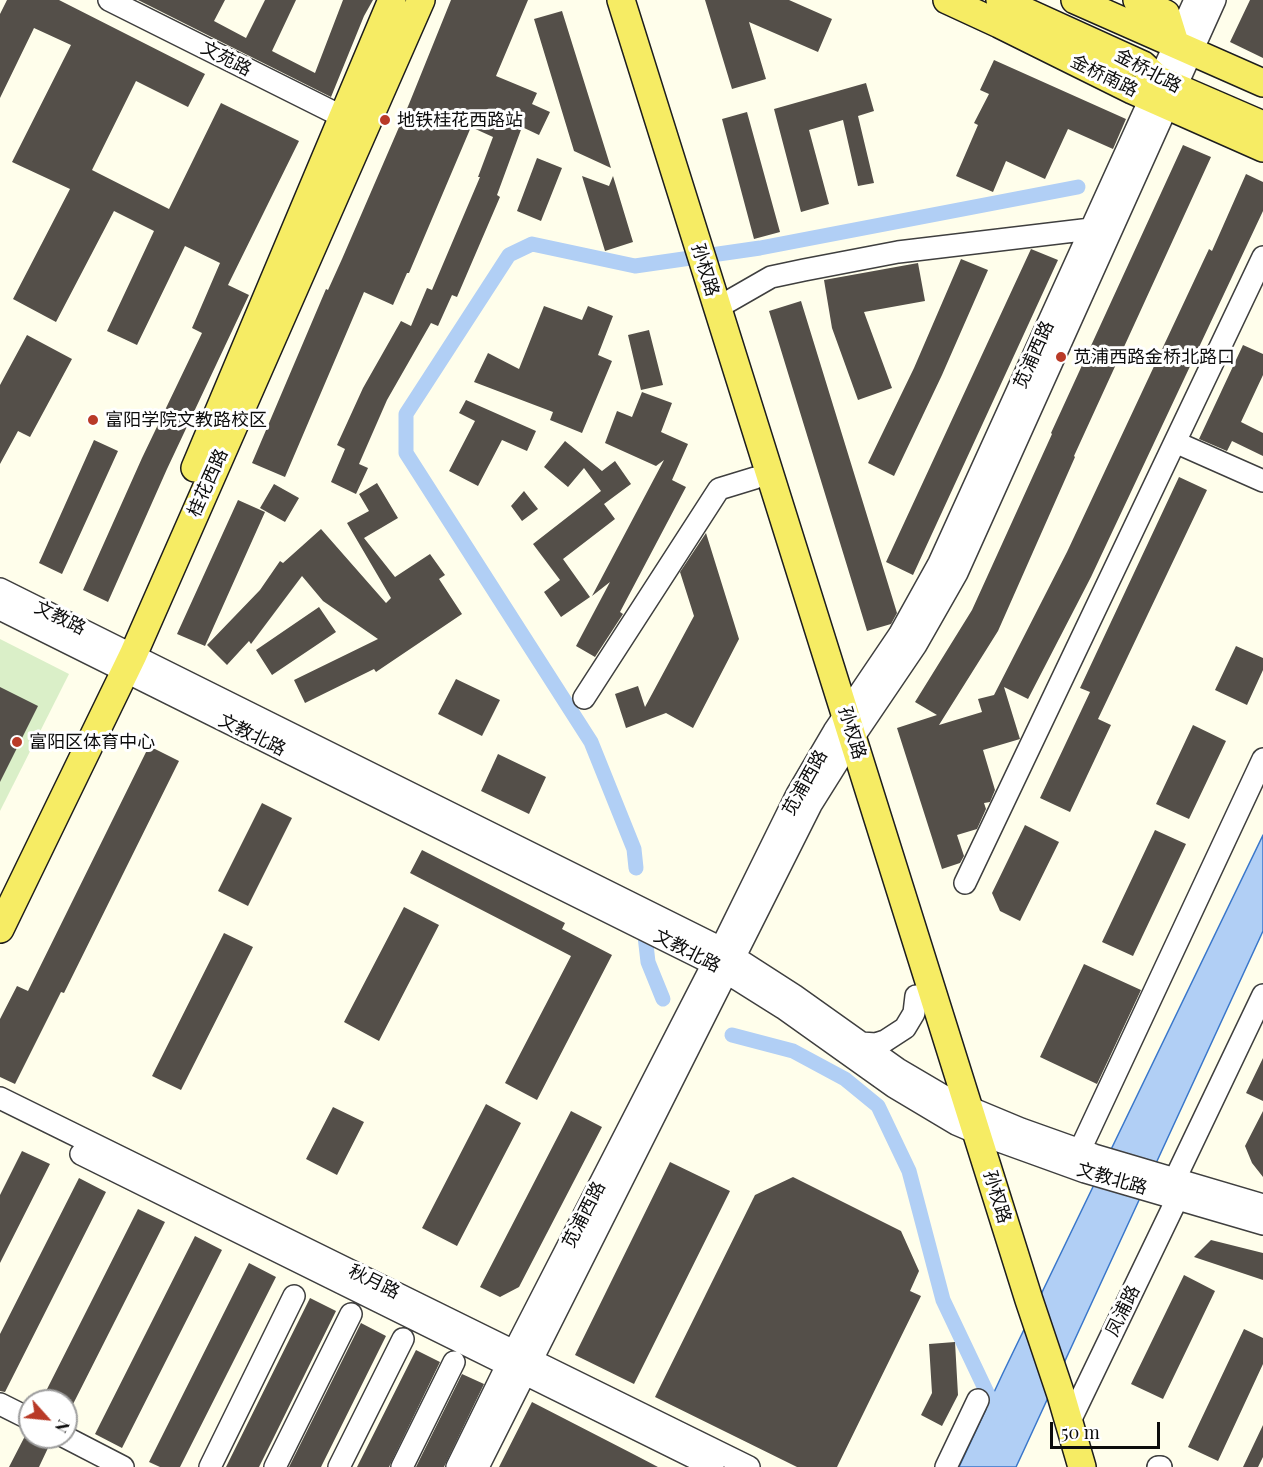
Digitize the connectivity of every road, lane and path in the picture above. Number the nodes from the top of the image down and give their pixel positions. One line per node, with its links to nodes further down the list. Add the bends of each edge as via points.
1 (109, 0): 16 (street, 文苑路)
2 (392, 0): 16 (main road, 桂花西路)
3 (421, 0): 28 (main road, 桂花西路)
4 (606, 0): 20 (main road, 孙权路)
5 (621, 0): 20 (main road, 孙权路)
6 (947, 0): 12 (main road)
7 (982, 0): 12 (main road)
8 (1075, 0): 13 (main road, 金桥北路)
9 (1137, 0): 13 (main road, 金桥北路, via 1167,14)
10 (1195, 0): 13 (street, 苋浦西路)
11 (1215, 0): 13 (street)
12 (1000, 12): 15 (main road, 金桥北路, via 1143,65)
13 (1184, 47): 14 (main road, 金桥北路); 15 (street, 苋浦西路)
14 (1263, 83)
15 (1163, 93): 17 (main road, 金桥北路); 18 (main road); 19 (street, 苋浦西路); 30 (street, 苋浦西路, via 957,573 916,645)
16 (344, 117): 28 (main road, 桂花西路)
17 (1263, 125)
18 (1263, 148)
19 (1091, 229): 22 (street, via 897,252 771,277); 30 (street, 苋浦西路, via 939,563)
20 (689, 242): 22 (main road, 孙权路)
21 (1263, 257): 23 (street)
22 (709, 297): 24 (main road, 孙权路); 30 (main road, 孙权路)
23 (1175, 442): 25 (street); 32 (street)
24 (755, 478): 29 (street, via 719,489); 30 (main road, 孙权路)
25 (1263, 481)
26 (0, 589): 28 (street, 文教路)
27 (0, 609): 28 (street, 文教路)
28 (122, 660): 33 (main road, 桂花西路); 34 (main road, 桂花西路); 35 (street, 文教北路)
29 (584, 698)
30 (843, 735): 35 (street, 苋浦西路, via 797,794); 37 (main road, 孙权路); 42 (main road, 孙权路)
31 (1263, 759): 43 (street)
32 (965, 883)
33 (0, 892)
34 (0, 929)
35 (725, 960): 39 (street, 文教北路); 42 (street, 文教北路, via 894,1087); 51 (street, 苋浦西路)
36 (1263, 995): 44 (street, 凤浦路)
37 (916, 996): 39 (street, via 914,1013 905,1028 885,1041); 42 (main road, 孙权路)
38 (1263, 1021): 44 (street, 凤浦路)
39 (861, 1043): 42 (street, 文教北路)
40 (0, 1098): 51 (street, 秋月路)
41 (0, 1114): 51 (street, 秋月路)
42 (963, 1116): 43 (street, 文教北路); 54 (main road, 孙权路, via 1029,1299); 54 (main road, 孙权路, via 1018,1325)
43 (1086, 1159): 44 (street, 文教北路)
44 (1170, 1185): 45 (street, 文教北路); 46 (street, 文教北路); 54 (street, 凤浦路)
45 (1263, 1205)
46 (1263, 1224)
47 (294, 1296): 58 (street)
48 (351, 1314): 59 (street)
49 (403, 1339): 60 (street)
50 (454, 1362): 61 (street)
51 (519, 1363): 62 (street, 苋浦西路); 63 (street, 苋浦西路); 64 (street, 秋月路); 65 (street, 秋月路)
52 (978, 1400): 66 (street)
53 (0, 1404): 55 (street)
54 (1060, 1412): 67 (main road, 孙权路); 68 (main road, 孙权路)
55 (18, 1413)
56 (78, 1444): 57 (street)
57 (123, 1467)
58 (210, 1467)
59 (275, 1467)
60 (339, 1467)
61 (402, 1467)
62 (457, 1467)
63 (478, 1467)
64 (713, 1467)
65 (749, 1467)
66 (946, 1467)
67 (1065, 1467)
68 (1082, 1467)

